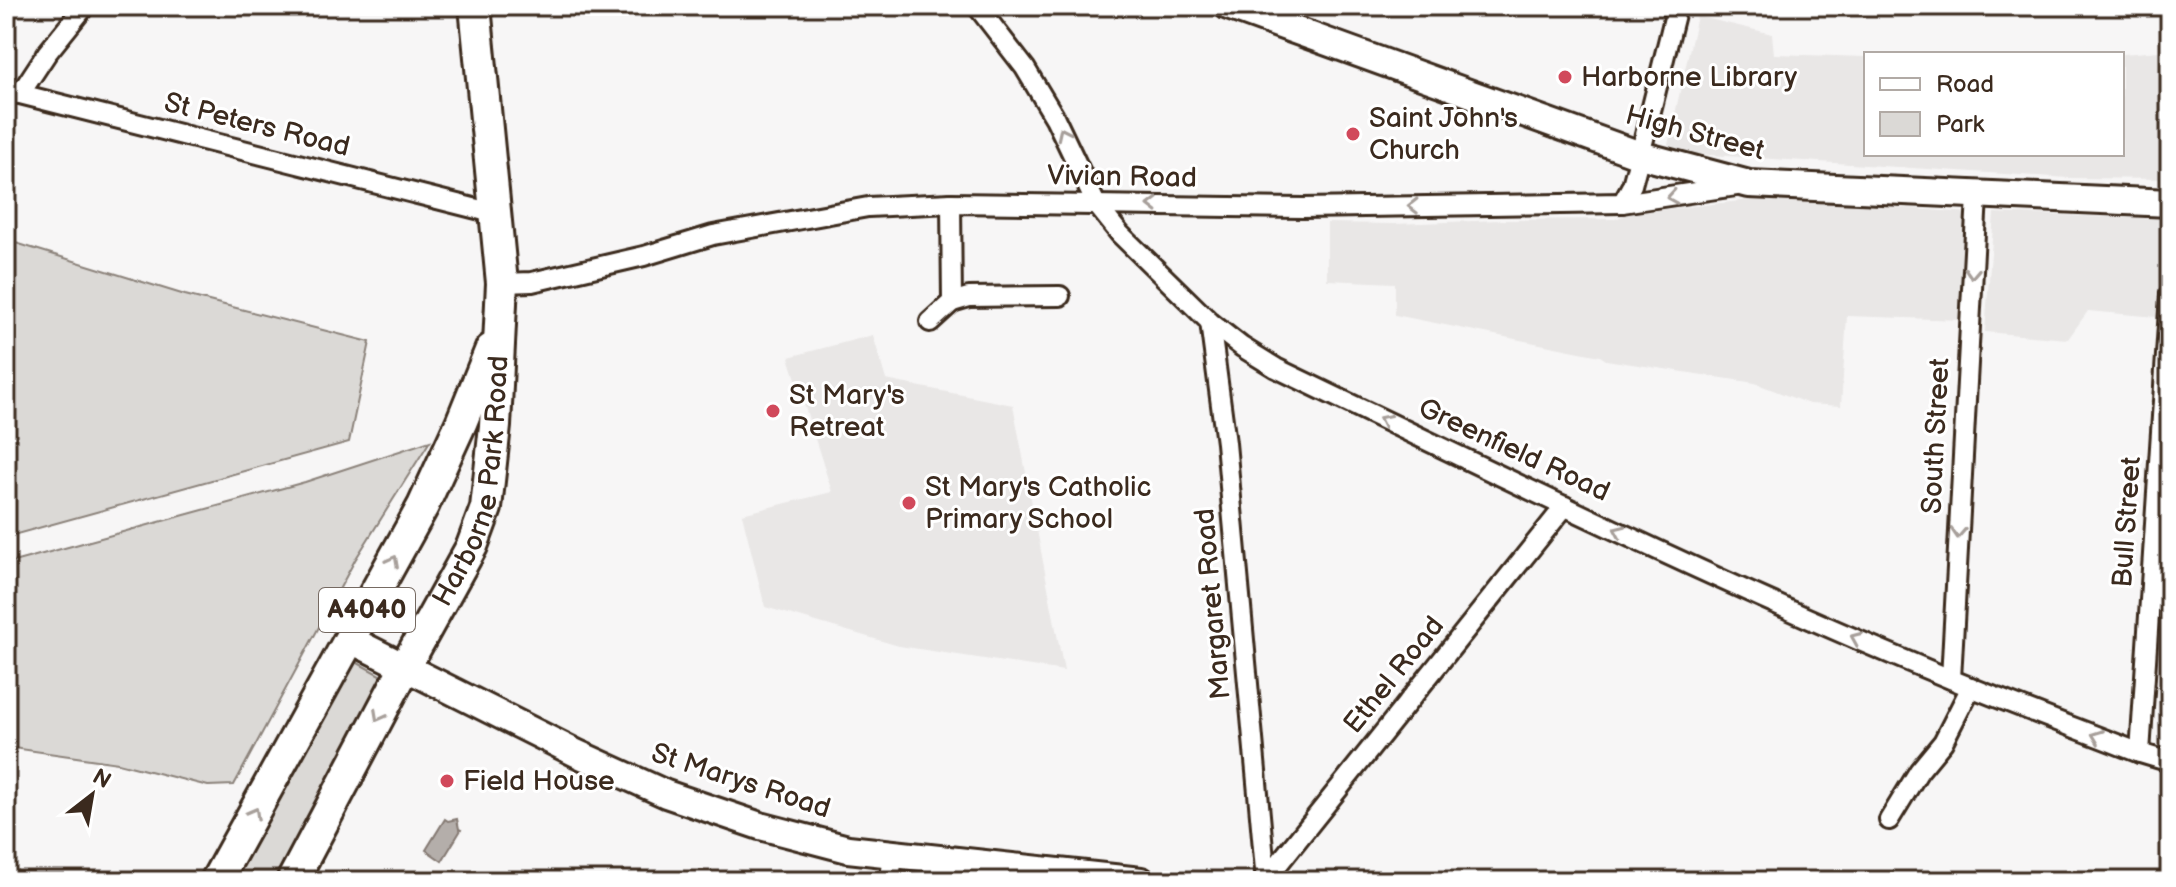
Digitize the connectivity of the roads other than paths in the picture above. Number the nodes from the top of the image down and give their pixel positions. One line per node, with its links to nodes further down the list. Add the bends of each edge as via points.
1 (85, 6): 6 (street)
2 (475, 6): 14 (main road, Harborne Park Road / A4040)
3 (977, 6): 13 (street, Greenfield Road, one-way to 3, via 1025,68)
4 (1228, 6): 7 (main road, High Street)
5 (1677, 6): 7 (street)
6 (13, 93): 14 (street, St Peters Road)
7 (1640, 155): 8 (main road, High Street); 11 (street)
8 (1749, 184): 9 (main road, High Street); 11 (street, Vivian Road, one-way to 11)
9 (1977, 196): 12 (main road, High Street); 25 (street, South Street, one-way to 25)
10 (951, 203): 13 (street, Vivian Road); 15 (street, Vivian Road, via 868,207 792,219 532,282); 18 (street)
11 (1622, 203): 13 (street, Vivian Road, one-way to 13, via 1303,208)
12 (2170, 203)
13 (1096, 204): 20 (street, Greenfield Road)
14 (495, 211): 15 (main road, Harborne Park Road / A4040)
15 (502, 283): 21 (main road, Harborne Park Road / A4040)
16 (2170, 294): 27 (street, Bull Street)
17 (1060, 296): 18 (street, via 969,297)
18 (952, 302): 19 (street)
19 (930, 322)
20 (1210, 322): 22 (street, Greenfield Road, one-way to 20, via 1276,368); 31 (street, Margaret Road)
21 (499, 328): 23 (main road, Harborne Park Road / A4040, one-way to 21, via 423,506); 24 (main road, Harborne Park Road / A4040, via 486,508 472,546)
22 (1565, 506): 25 (street, Greenfield Road, one-way to 22); 31 (street, Ethel Road)
23 (351, 640): 24 (main road, St Marys Road); 32 (main road, Harborne Park Road / A4040, one-way to 23)
24 (405, 667): 30 (main road, St Marys Road, via 666,794 789,834); 33 (main road, Harborne Park Road / A4040, one-way to 33)
25 (1951, 679): 26 (street, Greenfield Road)
26 (1971, 687): 27 (street, Greenfield Road, one-way to 26); 29 (street, via 1943,742)
27 (2140, 753): 28 (street, Greenfield Road)
28 (2170, 762)
29 (1889, 820)
30 (894, 854): 34 (street); 35 (main road, St Marys Road)
31 (1266, 880)
32 (216, 881)
33 (292, 881)
34 (889, 881)
35 (1141, 881)

